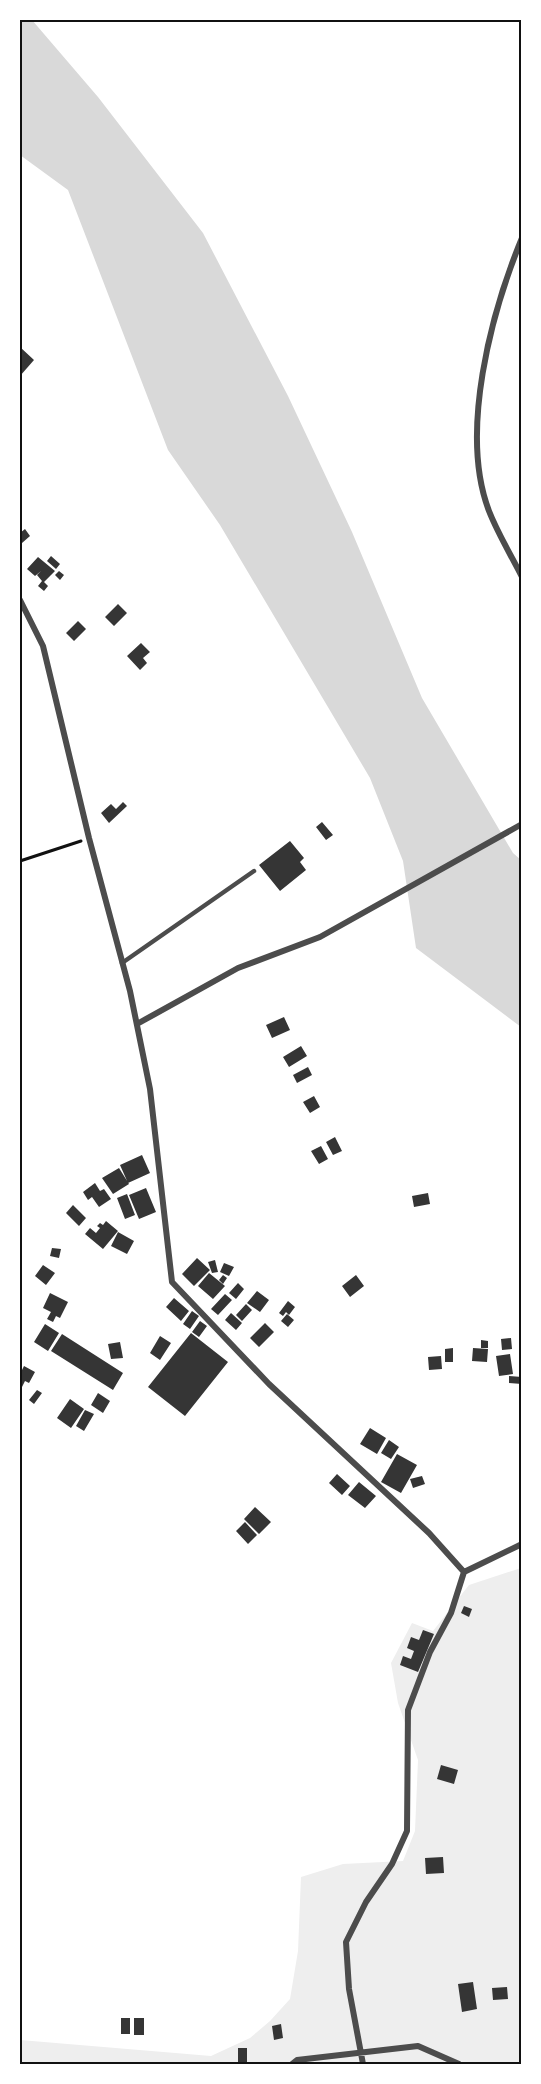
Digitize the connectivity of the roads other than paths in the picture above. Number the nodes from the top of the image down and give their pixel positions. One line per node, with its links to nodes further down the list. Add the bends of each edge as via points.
1 (522, 238): 2 (street, via 501,288 479,400 476,451 489,510)
2 (522, 577)
3 (20, 600): 6 (street, via 43,646)
4 (522, 824): 7 (street, via 320,937 238,968)
5 (254, 871): 6 (lane)
6 (122, 963): 7 (street)
7 (136, 1024): 9 (street, via 150,1089 172,1282 269,1384 429,1533)
8 (522, 1544): 9 (street)
9 (464, 1572): 10 (street, via 451,1613 430,1652 408,1710 407,1830 392,1864 366,1902 346,1942)
10 (358, 2053): 11 (street, via 297,2060); 12 (street); 13 (street, via 418,2046)
11 (292, 2064)
12 (363, 2064)
13 (459, 2064)

